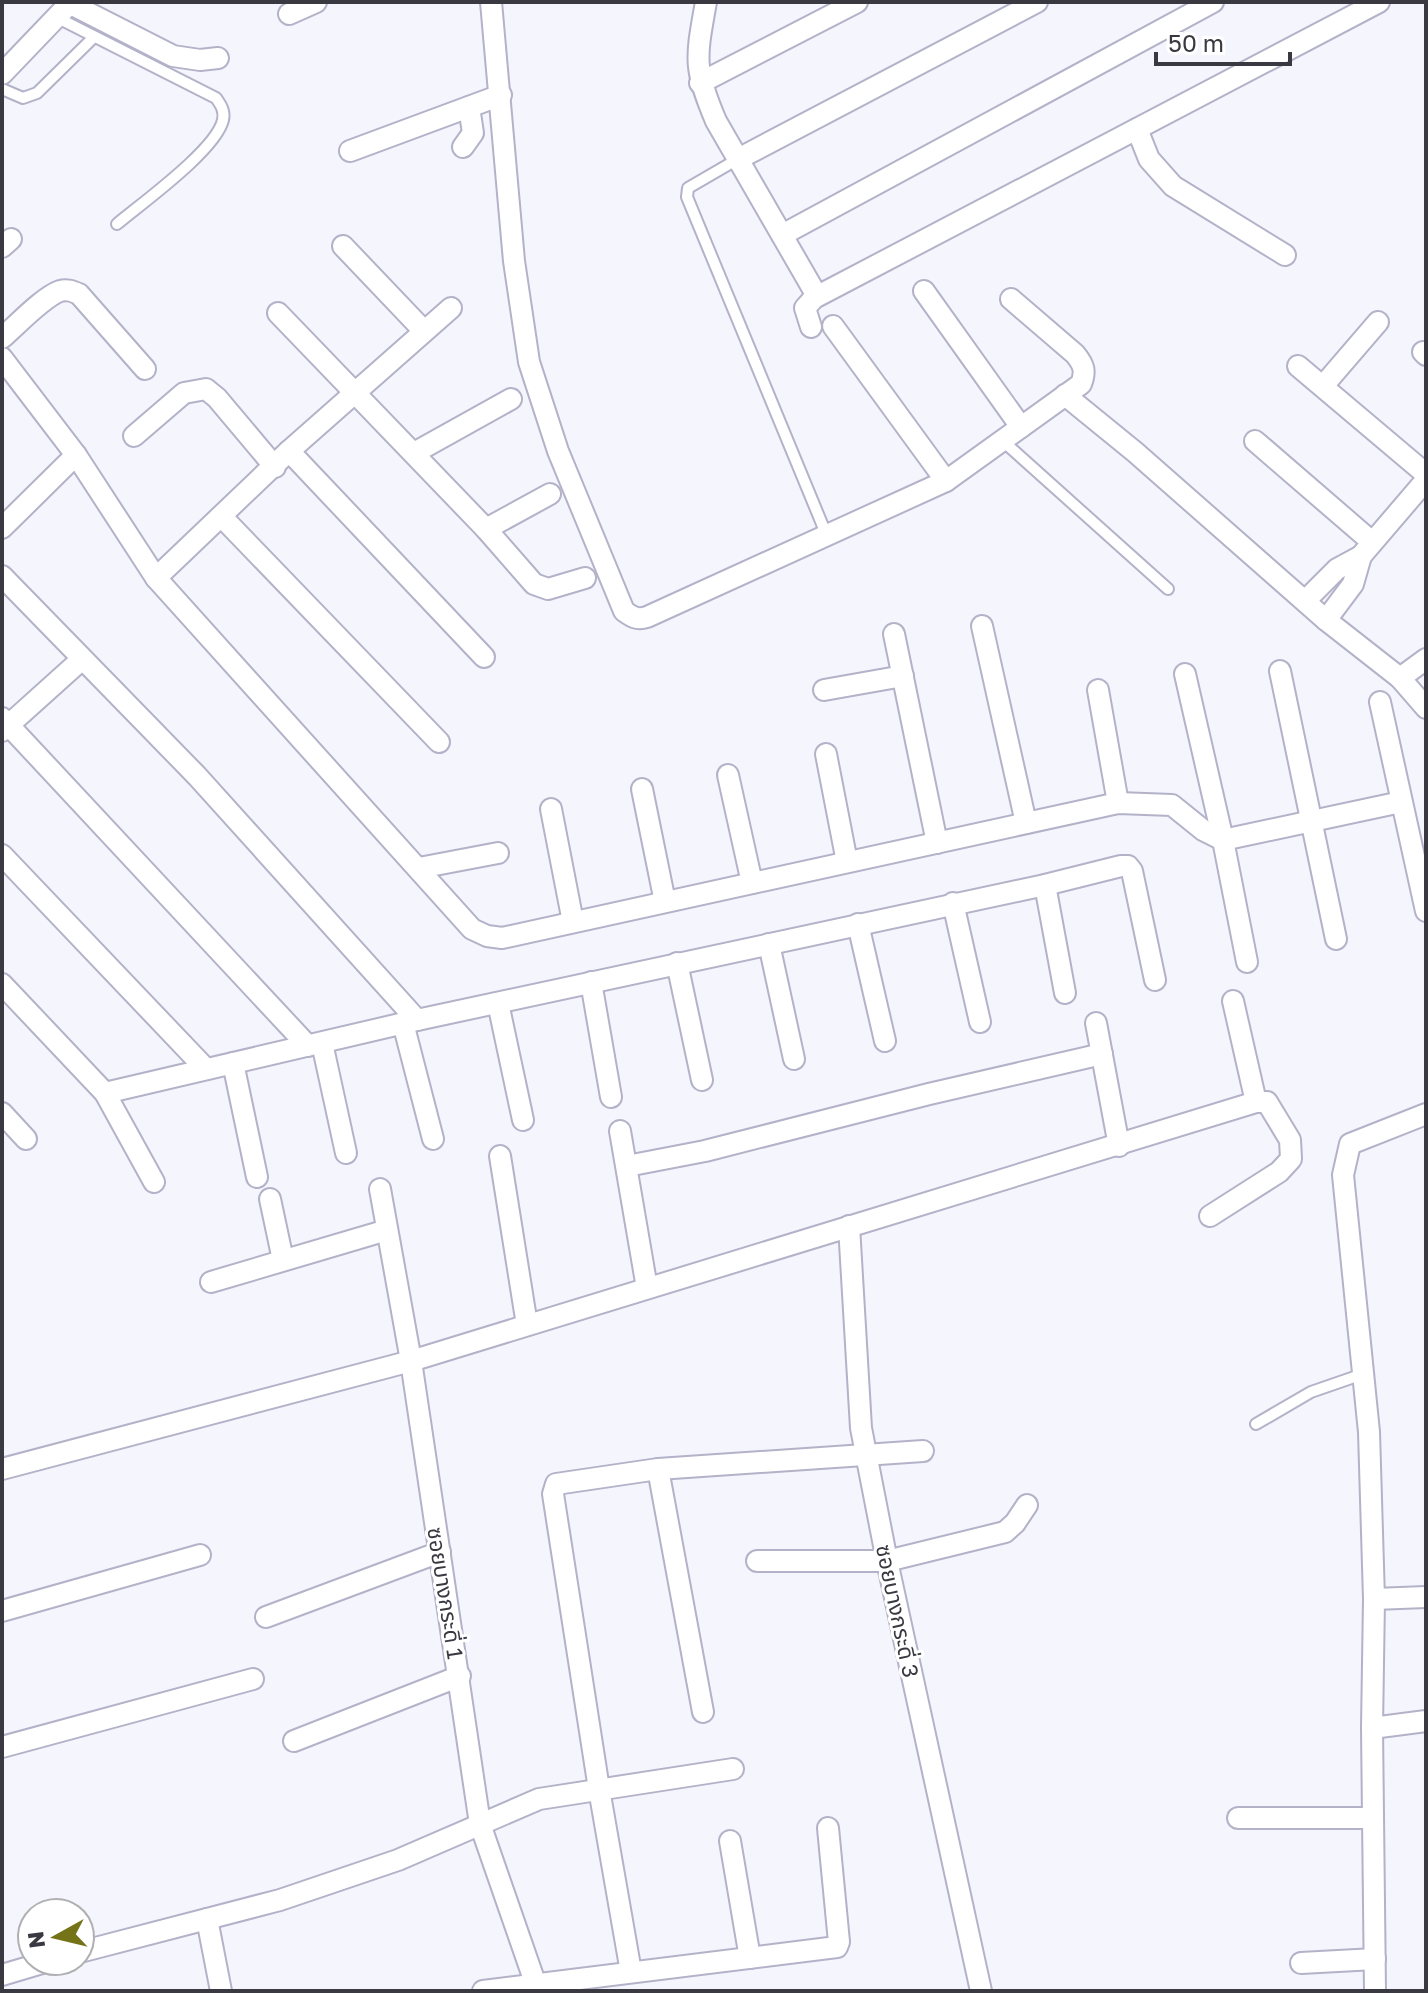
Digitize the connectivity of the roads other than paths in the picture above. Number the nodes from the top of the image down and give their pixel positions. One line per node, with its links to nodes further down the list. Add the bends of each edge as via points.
1 (316, 2): 9 (street)
2 (491, 2): 15 (street)
3 (706, 2): 13 (street, via 697,51)
4 (857, 2): 13 (street)
5 (1037, 2): 20 (street)
6 (1213, 2): 22 (street)
7 (1379, 2): 17 (street)
8 (65, 8): 10 (lane); 11 (street, via 173,56); 12 (street)
9 (289, 14)
10 (94, 37): 14 (lane, via 30,97); 21 (lane, via 216,98 223,108 211,143)
11 (218, 58)
12 (2, 74)
13 (700, 83): 20 (street)
14 (2, 89)
15 (501, 95): 16 (street); 56 (street, via 514,261 529,362 558,451 624,611 635,619 647,617)
16 (469, 107): 18 (street, via 473,133); 19 (street)
17 (1137, 129): 24 (street, via 1149,159 1173,186); 26 (street)
18 (463, 147)
19 (350, 151)
20 (738, 159): 22 (street); 56 (lane, via 688,188 687,197)
21 (117, 224)
22 (782, 235): 26 (street)
23 (343, 246): 33 (street)
24 (1285, 255)
25 (924, 291): 42 (street)
26 (817, 296): 32 (street, via 805,308)
27 (1011, 299): 40 (street, via 1084,365 1081,384)
28 (451, 308): 33 (street)
29 (278, 313): 39 (street)
30 (1378, 322): 38 (street)
31 (833, 326): 51 (street)
32 (811, 327)
33 (424, 331): 39 (street)
34 (2, 338): 37 (street, via 53,295 72,291)
35 (1298, 366): 38 (street)
36 (5, 367): 48 (street)
37 (145, 369)
38 (1323, 386): 50 (street)
39 (356, 394): 46 (street); 47 (street)
40 (1065, 395): 42 (street); 62 (street)
41 (511, 399): 47 (street)
42 (1021, 427): 45 (street)
43 (134, 436): 49 (street, via 184,393 206,389)
44 (1255, 441): 57 (street)
45 (1004, 442): 51 (street); 61 (lane)
46 (289, 451): 49 (street); 66 (street)
47 (414, 453): 55 (street)
48 (76, 455): 54 (street); 59 (street)
49 (275, 467): 53 (street)
50 (1426, 477): 57 (street)
51 (946, 481): 56 (street)
52 (550, 494): 55 (street)
53 (222, 517): 59 (street); 78 (street)
54 (2, 528)
55 (486, 529): 60 (street, via 542,589)
56 (827, 536)
57 (1366, 549): 62 (street); 63 (street, via 1353,584)
58 (2, 576): 68 (street)
59 (156, 578): 92 (street)
60 (585, 578)
61 (1168, 589)
62 (1305, 601): 63 (street)
63 (1326, 620): 72 (street)
64 (982, 626): 86 (street)
65 (894, 634): 71 (street)
66 (484, 657)
67 (1426, 659): 72 (street)
68 (81, 660): 77 (street); 110 (street, via 197,776)
69 (1280, 671): 85 (street)
70 (1185, 674): 87 (street)
71 (903, 676): 73 (street); 88 (street)
72 (1400, 678): 76 (street)
73 (824, 690)
74 (1098, 690): 83 (street)
75 (1380, 702): 82 (street)
76 (1426, 708)
77 (4, 725): 114 (street)
78 (439, 742)
79 (826, 754): 91 (street)
80 (728, 775): 93 (street)
81 (642, 789): 95 (street)
82 (1401, 802): 85 (street); 97 (street)
83 (1118, 803): 86 (street); 87 (street, via 1172,805)
84 (551, 809): 98 (street)
85 (1312, 820): 87 (street); 100 (street)
86 (1026, 823): 88 (street)
87 (1223, 840): 102 (street)
88 (937, 843): 91 (street)
89 (498, 853): 92 (street)
90 (2, 855): 118 (street)
91 (847, 862): 93 (street)
92 (419, 868): 98 (street, via 472,929 487,936 502,938)
93 (752, 883): 95 (street)
94 (1045, 885): 96 (street); 104 (street, via 1130,868); 107 (street)
95 (665, 902): 98 (street)
96 (953, 903): 99 (street); 111 (street)
97 (1426, 911)
98 (573, 922)
99 (858, 924): 101 (street); 113 (street)
100 (1336, 939)
101 (769, 944): 103 (street); 116 (street)
102 (1247, 962)
103 (677, 963): 105 (street); 119 (street)
104 (1155, 980)
105 (591, 982): 109 (street); 121 (street)
106 (2, 984): 120 (street)
107 (1065, 993)
108 (1233, 1001): 122 (street)
109 (498, 1003): 110 (street); 125 (street)
110 (410, 1022): 114 (street); 128 (street)
111 (980, 1022)
112 (1096, 1023): 115 (street)
113 (885, 1041)
114 (315, 1045): 117 (street); 130 (street)
115 (1102, 1054): 129 (street); 132 (street)
116 (794, 1059)
117 (233, 1063): 118 (street); 133 (street)
118 (206, 1069): 120 (street)
119 (702, 1080)
120 (105, 1093): 134 (street)
121 (611, 1097)
122 (1256, 1102): 129 (street); 137 (street, via 1272,1108 1290,1140 1291,1159)
123 (2, 1113): 127 (street)
124 (1426, 1114): 145 (street, via 1350,1144 1345,1160)
125 (523, 1120)
126 (620, 1131): 132 (street)
127 (26, 1139)
128 (433, 1139)
129 (1119, 1146): 138 (street)
130 (346, 1153)
131 (500, 1156): 143 (street)
132 (627, 1166): 142 (street)
133 (257, 1177)
134 (154, 1182)
135 (380, 1189): 139 (street, ซอยบางกระดี่ 1)
136 (270, 1199): 140 (street)
137 (1210, 1216)
138 (849, 1226): 142 (street); 148 (street, ซอยบางกระดี่ 3)
139 (387, 1230): 140 (street); 144 (street, ซอยบางกระดี่ 1)
140 (283, 1260): 141 (street)
141 (211, 1282)
142 (647, 1288): 143 (street)
143 (527, 1325): 144 (street)
144 (411, 1361): 149 (street); 152 (street, ซอยบางกระดี่ 1)
145 (1365, 1373): 146 (lane, via 1311,1392); 157 (street)
146 (1256, 1424)
147 (923, 1451): 148 (street)
148 (866, 1454): 150 (street); 155 (street, ซอยบางกระดี่ 3)
149 (2, 1469)
150 (658, 1469): 162 (street); 168 (street, via 565,1481 556,1484 553,1494)
151 (1027, 1505): 155 (street, via 1005,1532)
152 (440, 1552): 159 (street); 160 (street, ซอยบางกระดี่ 1)
153 (200, 1555): 158 (street)
154 (757, 1561): 155 (street)
155 (887, 1561): 183 (street, ซอยบางกระดี่ 3)
156 (1426, 1597): 157 (street)
157 (1374, 1599): 164 (street)
158 (2, 1611)
159 (266, 1617)
160 (460, 1676): 165 (street); 171 (street, ซอยบางกระดี่ 1)
161 (253, 1679): 166 (street)
162 (703, 1712)
163 (1426, 1721): 164 (street)
164 (1372, 1728): 170 (street)
165 (294, 1741)
166 (2, 1747)
167 (733, 1769): 168 (street)
168 (599, 1789): 171 (street, via 539,1799); 179 (street)
169 (1238, 1818): 170 (street)
170 (1373, 1818): 177 (street)
171 (480, 1824): 174 (street, via 398,1860); 180 (street, ซอยบางกระดี่ 1)
172 (828, 1828): 176 (street, via 837,1947)
173 (730, 1841): 176 (street)
174 (207, 1919): 175 (street); 181 (street)
175 (96, 1948)
176 (750, 1958): 179 (street)
177 (1375, 1959): 178 (street); 184 (street)
178 (1301, 1963)
179 (631, 1972): 180 (street)
180 (537, 1988): 182 (street)
181 (221, 1991)
182 (483, 1991)
183 (981, 1991)
184 (1375, 1991)

